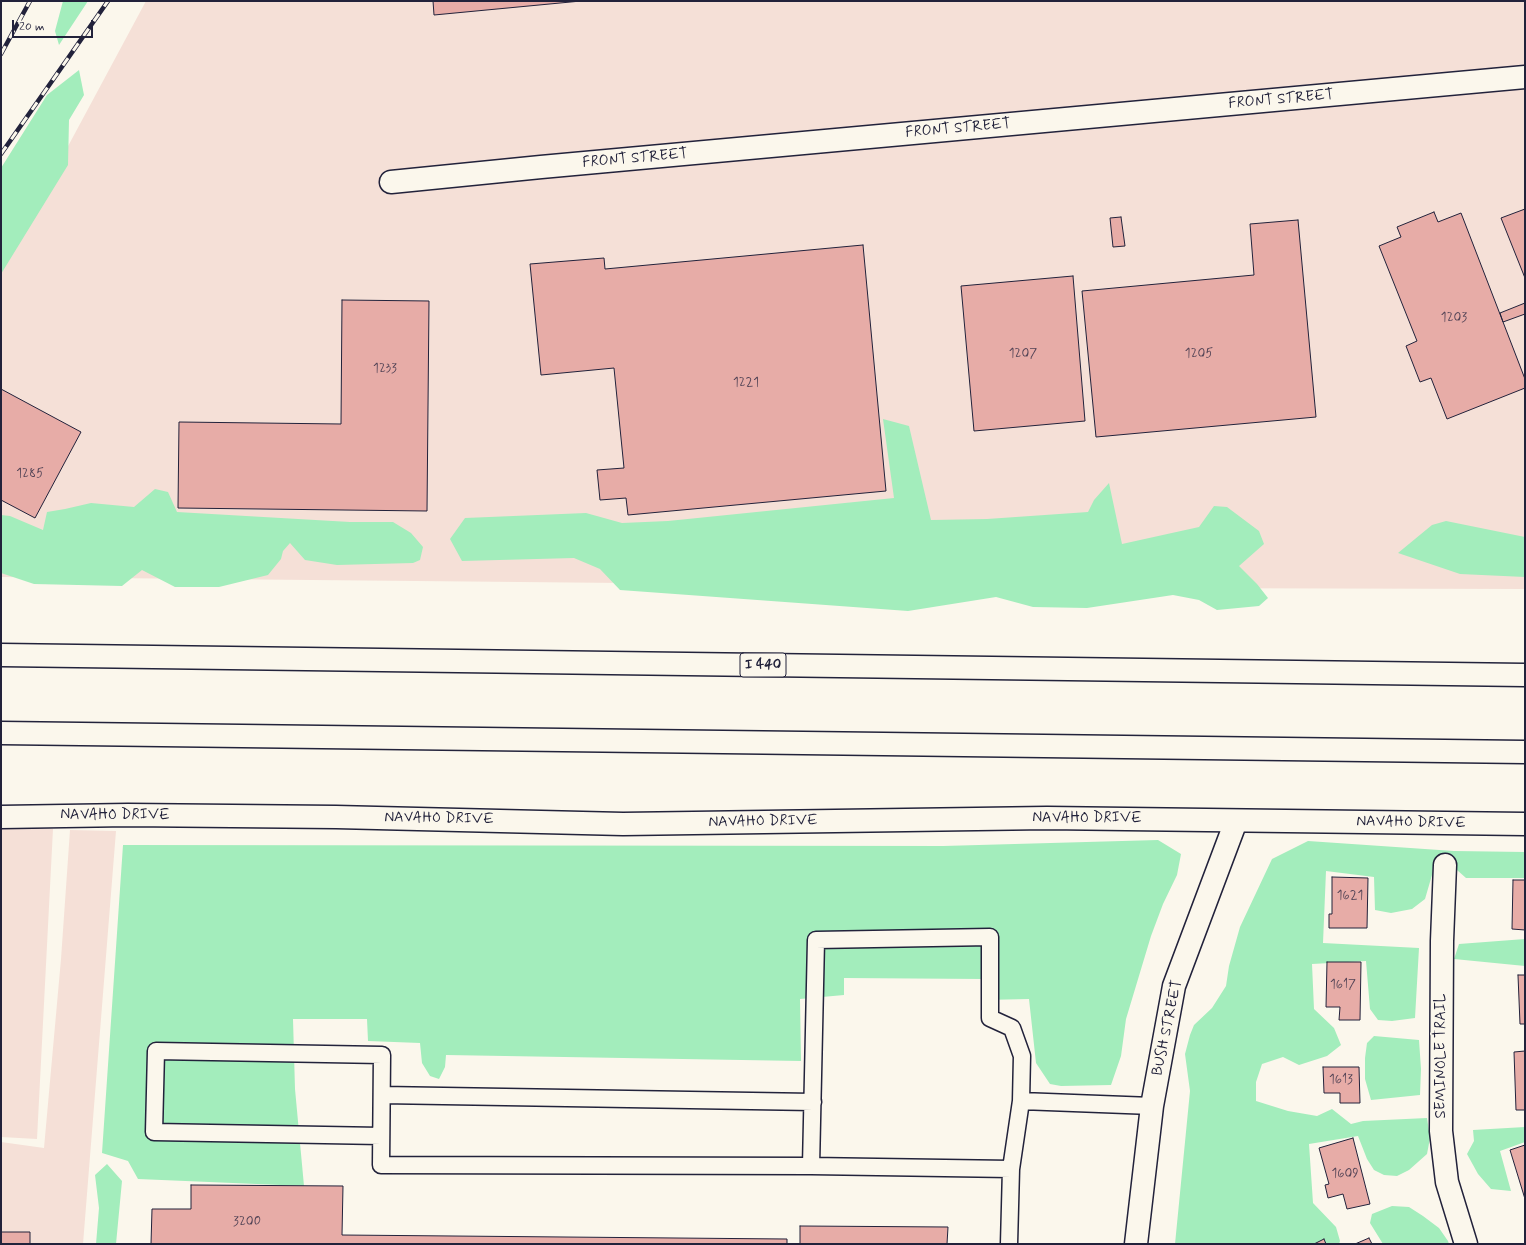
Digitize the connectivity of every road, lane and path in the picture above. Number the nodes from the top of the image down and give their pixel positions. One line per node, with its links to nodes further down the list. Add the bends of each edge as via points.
1 (1525, 77): 2 (main road, FRONT STREET)
2 (391, 182)
3 (1, 655): 4 (main road, I 440)
4 (1525, 675)
5 (1, 733): 6 (main road)
6 (1525, 752)
7 (1, 817): 8 (main road, NAVAHO DRIVE, via 336,817 623,824 1047,818)
8 (1236, 821): 9 (main road, NAVAHO DRIVE); 14 (main road, BUSH STREET, via 1174,986)
9 (1525, 824)
10 (1445, 865): 20 (main road, SEMINOLE TRAIL, via 1441,1131 1447,1182)
11 (382, 1094): 13 (lane); 15 (lane); 15 (lane, via 382,1055 156,1051 154,1132)
12 (1021, 1101): 13 (lane, via 1022,1056 1012,1028 990,1018 990,937 816,940); 14 (lane); 17 (lane)
13 (813, 1102): 16 (lane)
14 (1152, 1106): 19 (main road, BUSH STREET)
15 (382, 1136): 16 (lane, via 382,1165)
16 (811, 1166): 17 (lane)
17 (1011, 1169): 18 (lane)
18 (1009, 1244)
19 (1136, 1244)
20 (1466, 1244)

